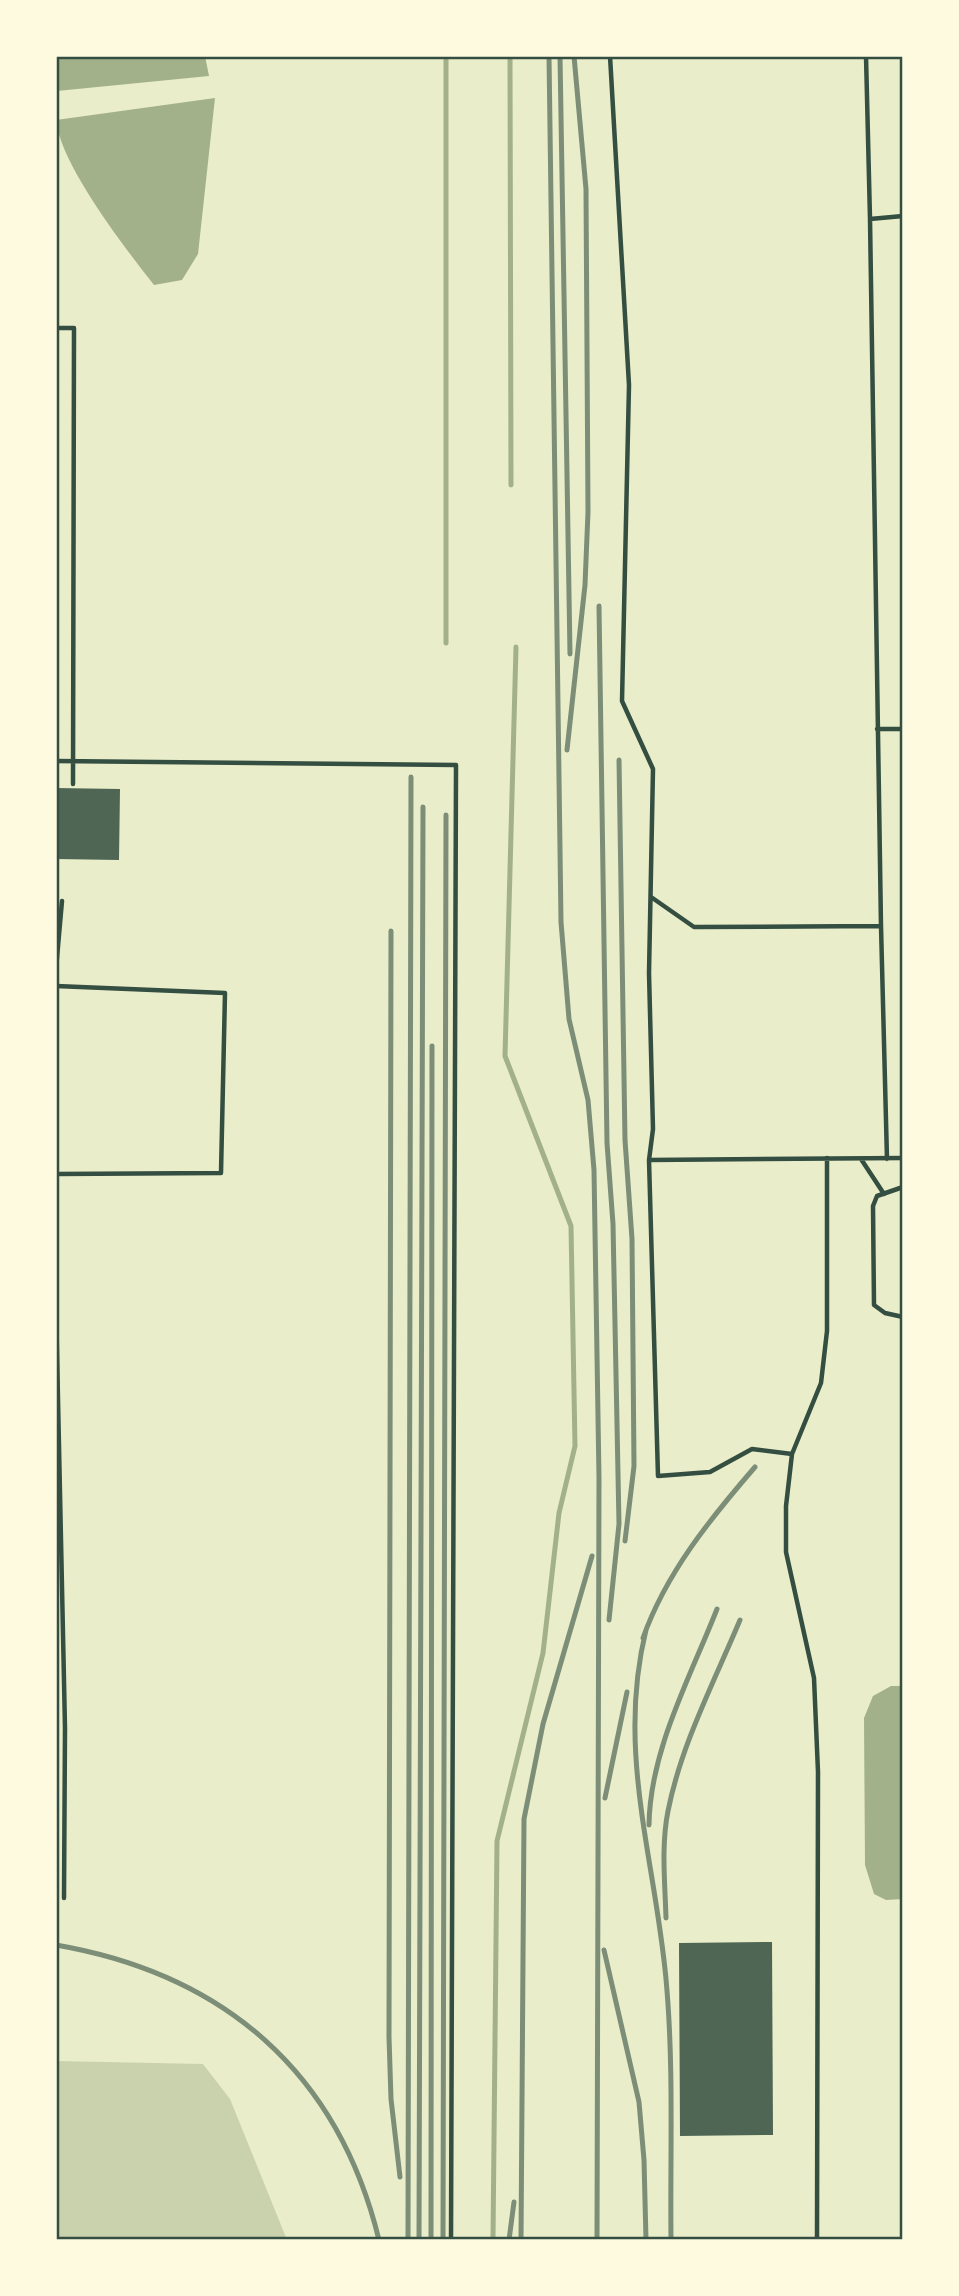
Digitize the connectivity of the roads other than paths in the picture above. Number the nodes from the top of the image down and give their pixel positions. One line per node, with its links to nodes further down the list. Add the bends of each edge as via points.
1 (610, 56): 11 (lane, via 629,385 622,701 653,769)
2 (866, 56): 4 (lane)
3 (903, 216): 4 (lane)
4 (870, 219): 6 (lane)
5 (56, 328): 9 (lane, via 74,328)
6 (877, 729): 7 (lane); 13 (lane)
7 (901, 729)
8 (56, 761): 9 (lane)
9 (75, 761): 10 (lane); 31 (lane, via 456,765)
10 (74, 784)
11 (650, 897): 13 (lane, via 694,927); 20 (lane, via 653,1129)
12 (62, 901): 14 (lane)
13 (881, 926): 19 (lane)
14 (56, 969)
15 (56, 986): 21 (lane, via 225,993 221,1173)
16 (827, 1158): 17 (lane); 20 (lane); 26 (lane, via 827,1331 821,1383)
17 (861, 1158): 19 (lane); 23 (lane)
18 (903, 1158): 19 (lane)
19 (887, 1159)
20 (649, 1160): 26 (lane, via 658,1476 710,1472 752,1449)
21 (56, 1174)
22 (903, 1187): 23 (lane)
23 (884, 1194): 25 (lane, via 877,1196 873,1206 874,1305)
24 (56, 1305): 27 (lane)
25 (903, 1317)
26 (792, 1454): 32 (lane, via 786,1552 814,1678 818,1772)
27 (58, 1485): 29 (lane)
28 (56, 1728): 29 (lane)
29 (65, 1728): 30 (lane)
30 (64, 1898)
31 (451, 2240)
32 (817, 2240)

